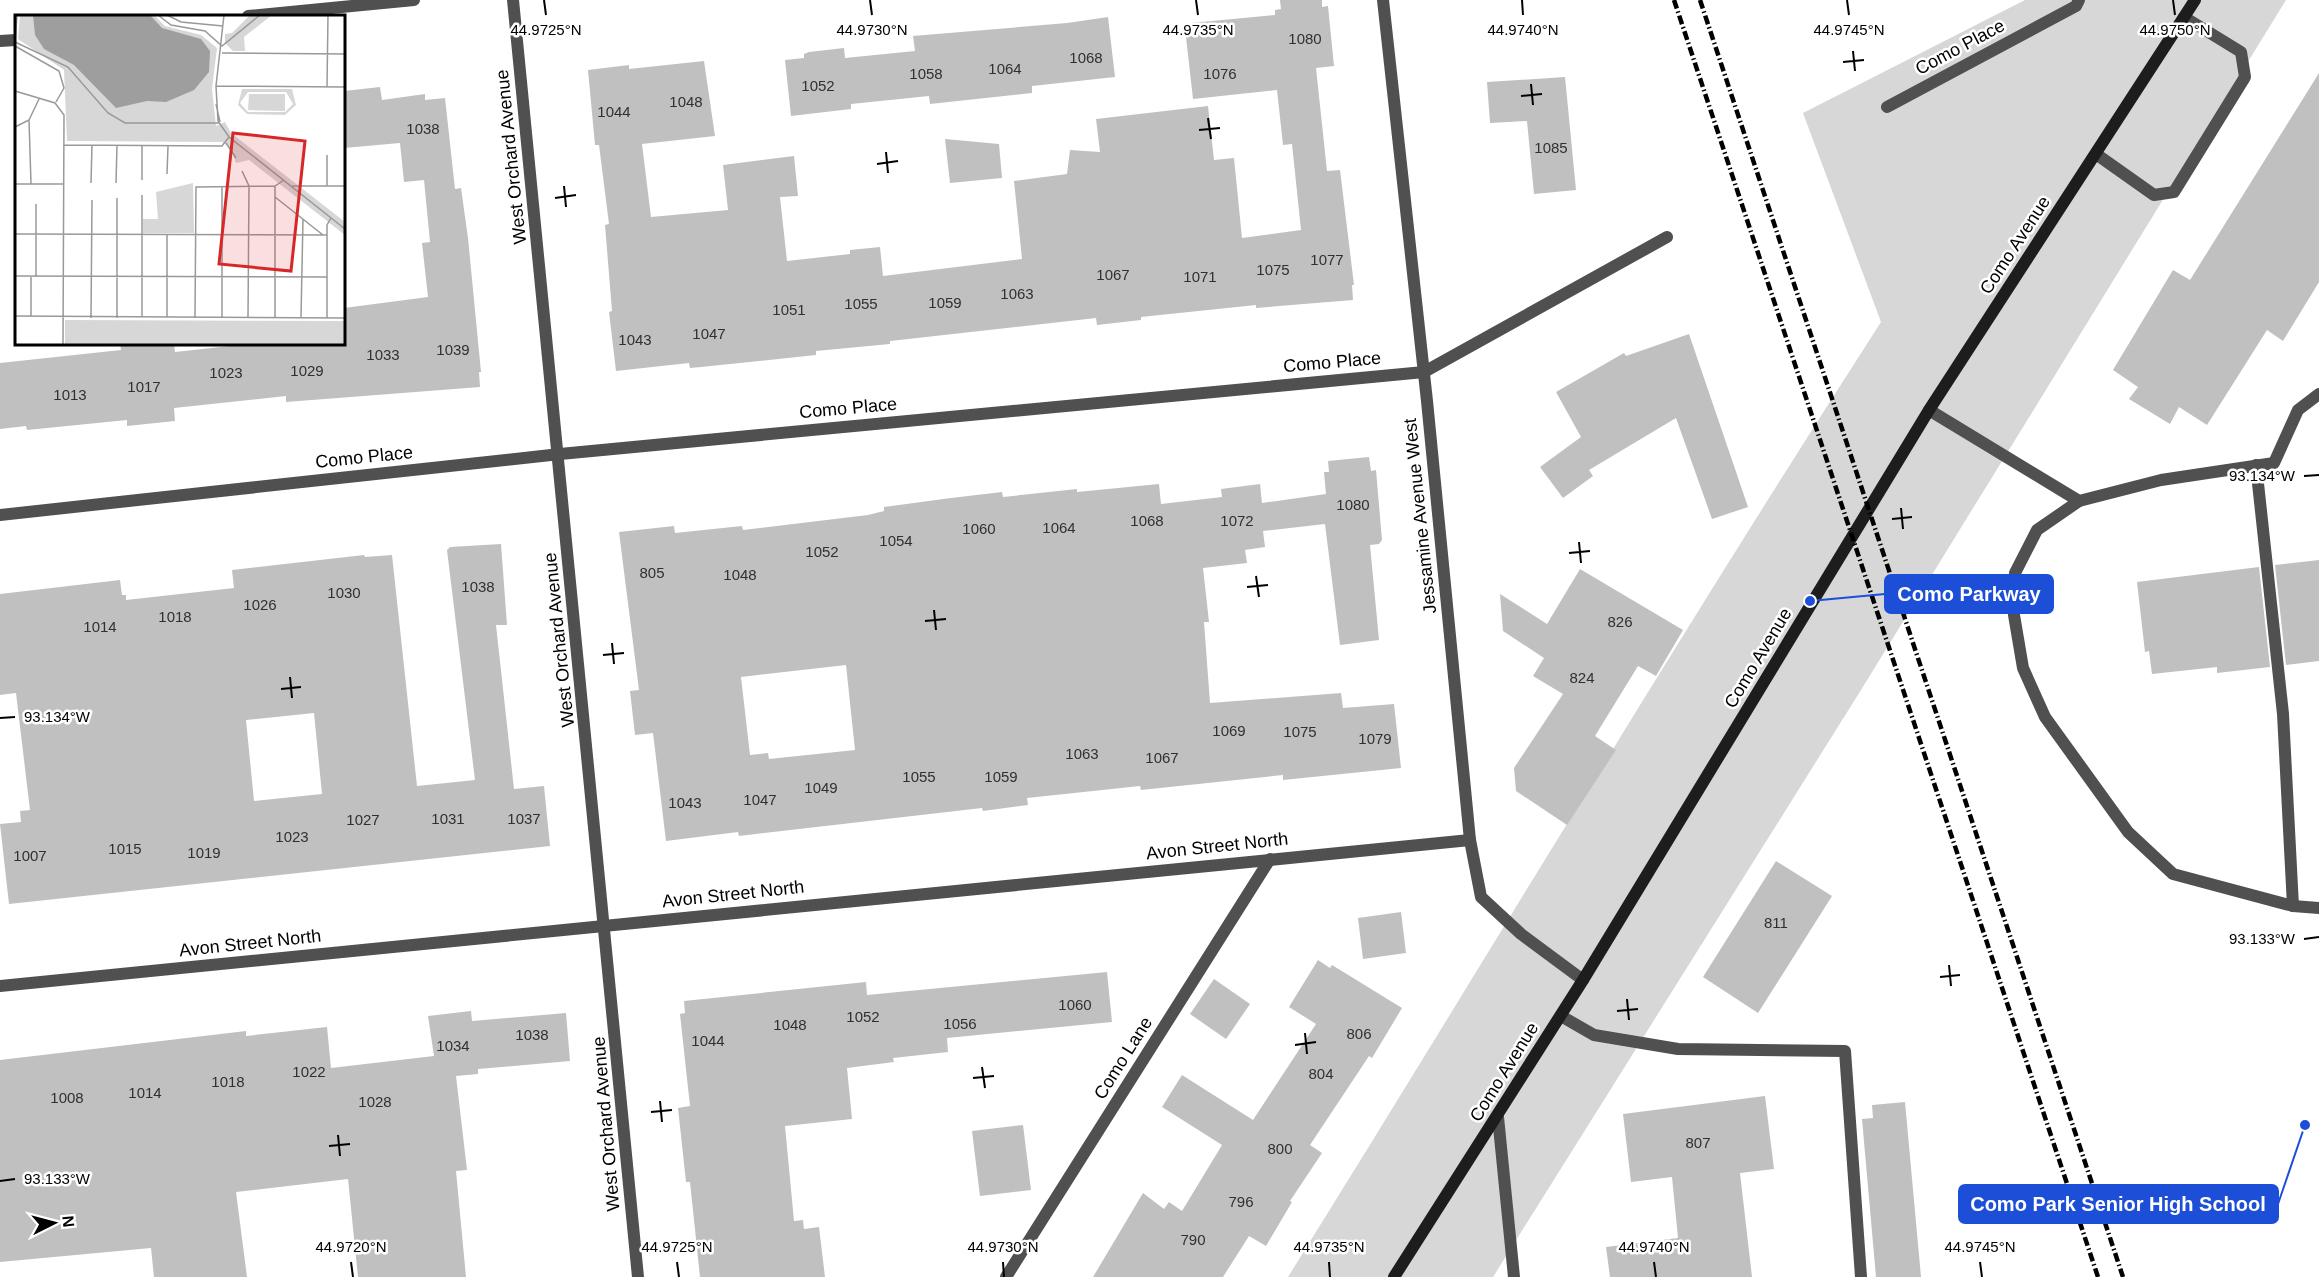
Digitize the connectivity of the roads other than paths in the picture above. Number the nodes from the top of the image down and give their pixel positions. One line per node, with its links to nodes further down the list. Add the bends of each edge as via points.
1 (414, 0): 6 (street)
2 (513, 0): 16 (street, West Orchard Avenue)
3 (1383, 0): 13 (street, Jessamine Avenue West)
4 (2079, 0): 10 (street, Como Place, via 2076,6)
5 (2195, 0): 7 (street, Como Avenue)
6 (258, 15)
7 (2184, 17): 11 (street, Como Avenue); 11 (street, via 2241,52 2245,77 2175,192 2154,195)
8 (15, 40): 9 (street)
9 (0, 41)
10 (1887, 107)
11 (2096, 154): 15 (street, Como Avenue)
12 (1666, 237): 13 (street, Como Place)
13 (1424, 372): 16 (street, Como Place); 20 (street, Jessamine Avenue West)
14 (2319, 394): 17 (street, via 2298,410 2274,463)
15 (1929, 410): 18 (street); 25 (street, Como Avenue)
16 (560, 454): 19 (street, Como Place); 24 (street, West Orchard Avenue)
17 (2256, 465): 18 (street, via 2161,480); 22 (street, via 2283,714)
18 (2079, 501): 22 (street, via 2037,530 2015,573 2014,615 2023,668 2045,717 2128,832 2173,874)
19 (0, 515)
20 (1470, 840): 21 (street, Avon Street North); 25 (street, Jessamine Avenue West, via 1480,897 1521,934)
21 (1270, 859): 24 (street, Avon Street North); 30 (street, Como Lane)
22 (2293, 906): 23 (street)
23 (2319, 908)
24 (605, 925): 26 (street, Avon Street North); 29 (street, West Orchard Avenue)
25 (1583, 980): 27 (street, Como Avenue)
26 (0, 986)
27 (1561, 1016): 28 (street, Como Avenue); 33 (street, via 1594,1035 1678,1049 1845,1051)
28 (1498, 1117): 31 (street, Como Avenue); 32 (street)
29 (638, 1277)
30 (1006, 1277)
31 (1394, 1277)
32 (1514, 1277)
33 (1861, 1277)

